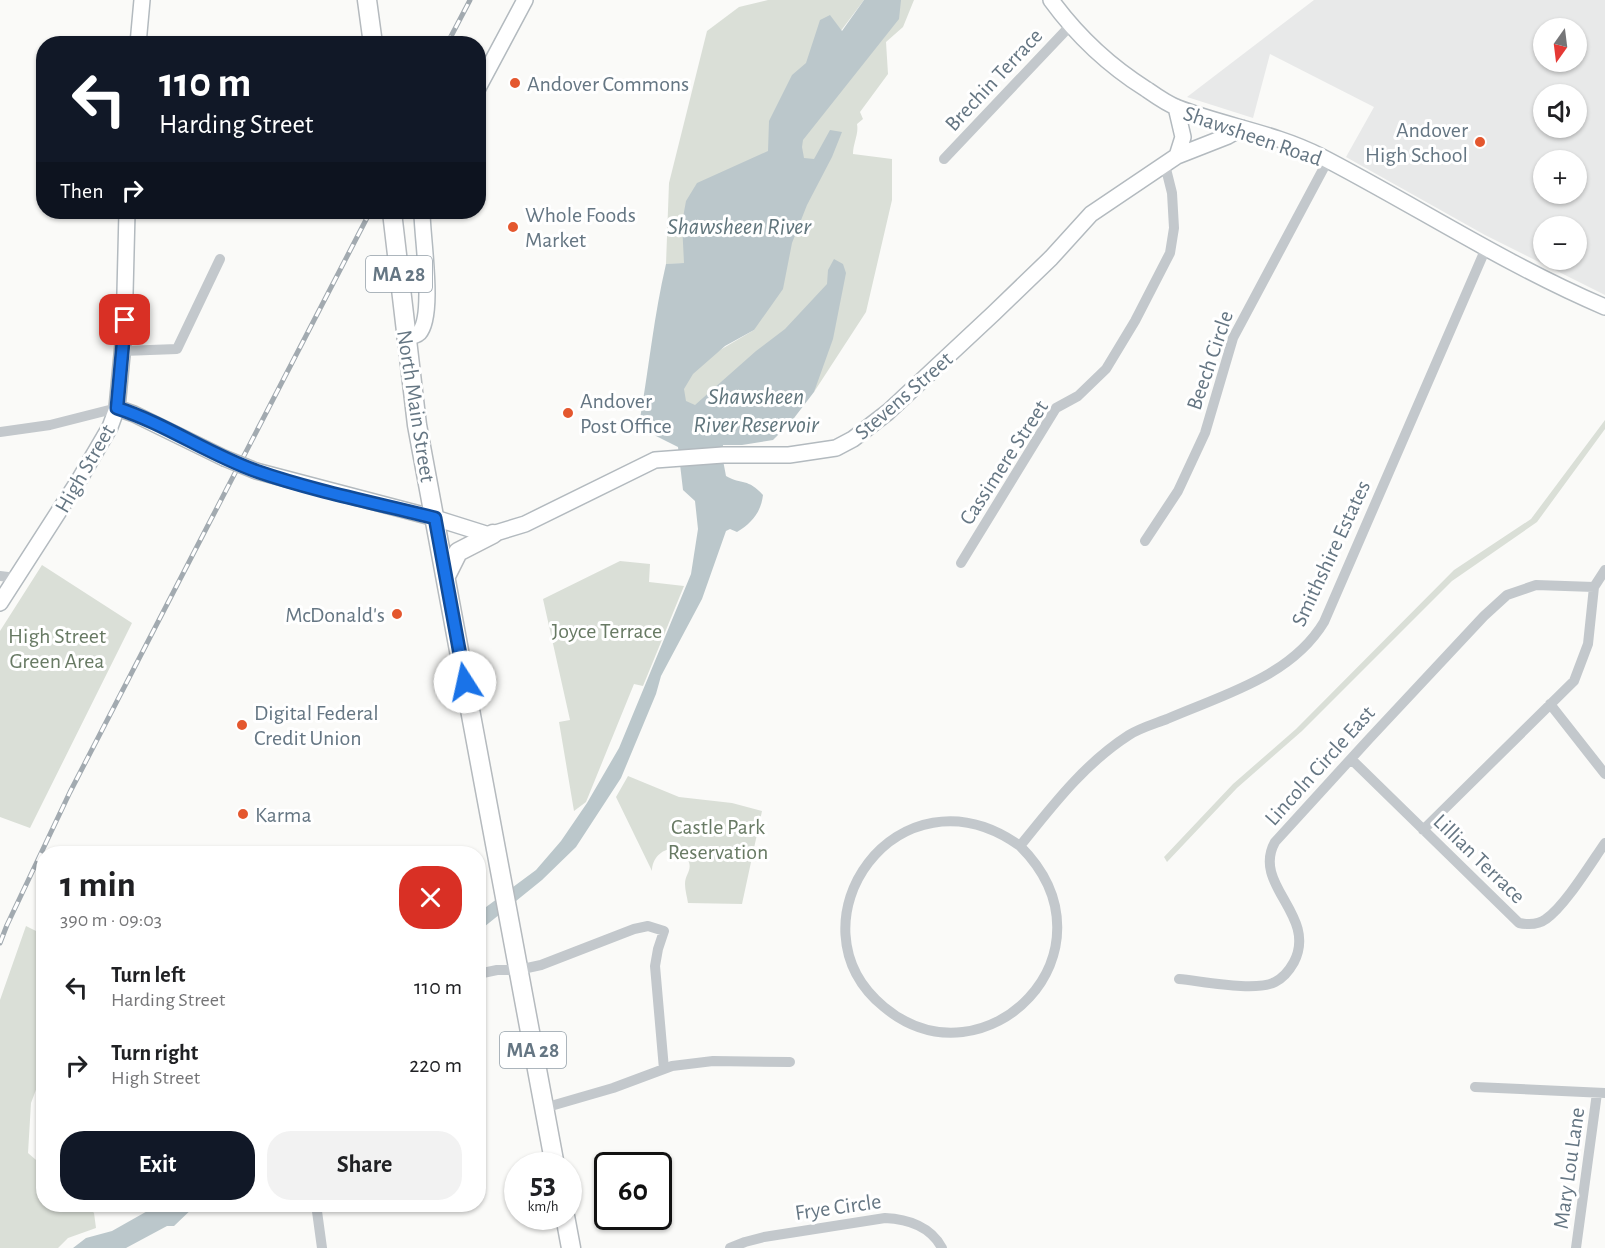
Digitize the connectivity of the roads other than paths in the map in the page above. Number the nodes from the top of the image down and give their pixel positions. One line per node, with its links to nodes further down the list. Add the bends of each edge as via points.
1 (142, 0): 6 (main road)
2 (368, 0): 7 (main road)
3 (525, 0): 8 (main road)
4 (1051, 0): 5 (main road, Shawsheen Road)
5 (1070, 26): 9 (main road, Shawsheen Road, via 1103,59); 11 (street, Brechin Terrace)
6 (139, 36)
7 (372, 36)
8 (486, 73)
9 (1176, 107): 10 (main road, Shawsheen Road); 13 (main road, via 1184,137)
10 (1242, 128): 12 (main road, Shawsheen Road); 13 (main road, Stevens Street)
11 (944, 159)
12 (1328, 160): 17 (main road, Shawsheen Road); 26 (street, Beech Circle, via 1233,338 1205,433 1178,490)
13 (1171, 161): 25 (main road, Stevens Street, via 1091,214 994,313 888,412 853,439 829,451 811,453 655,460 525,524); 27 (street, Cassimere Street, via 1174,228 1170,253 1152,289 1106,369 1078,396 1056,408)
14 (126, 219): 21 (main road, High Street)
15 (393, 219): 20 (main road, North Main Street / MA 28)
16 (422, 219): 20 (main road, via 427,293 424,321 416,336)
17 (1486, 248): 19 (main road, Shawsheen Road); 39 (street, Smithshire Estates, via 1324,622 1310,642 1293,658 1248,684 1130,734 1069,784)
18 (220, 259): 21 (street, via 177,349)
19 (1605, 307)
20 (405, 337): 24 (main road, North Main Street / MA 28)
21 (123, 351): 22 (main road, High Street)
22 (117, 408): 23 (street, via 50,425); 24 (main road, bridge, via 256,471); 31 (main road, High Street, via 79,480)
23 (0, 432)
24 (435, 518): 25 (main road); 30 (main road, North Main Street / MA 28)
25 (493, 534): 30 (main road, via 458,552)
26 (1145, 541)
27 (961, 563)
28 (1605, 570): 32 (street)
29 (0, 576): 31 (street)
30 (446, 576): 40 (main road, North Main Street / MA 28)
31 (16, 578): 33 (main road, High Street)
32 (1594, 587): 34 (street, via 1588,644 1574,681); 35 (street, Lincoln Circle East, via 1536,585 1507,596)
33 (0, 603)
34 (1550, 704): 36 (street); 37 (street)
35 (1351, 759): 37 (street, Lillian Terrace); 42 (street, Lincoln Circle East, via 1275,842 1270,854 1272,876 1299,930 1298,954 1290,970 1276,982 1259,986)
36 (1605, 774)
37 (1423, 830): 38 (street, Lillian Terrace, via 1510,916 1527,925 1545,920 1556,910)
38 (1605, 843)
39 (1020, 846): 39 (street, via 1046,878 1057,918 1050,967 1032,995 1007,1016 960,1032 919,1026 883,1006 866,988 854,966 846,934 854,886 871,858 896,836 943,821 976,824 999,832)
40 (518, 970): 41 (street); 44 (street, via 634,929 648,926 664,931 655,966); 47 (main road, North Main Street / MA 28)
41 (486, 972)
42 (1179, 979)
43 (790, 1062): 44 (street, via 713,1061)
44 (664, 1069): 47 (street)
45 (1475, 1087): 46 (street)
46 (1601, 1093): 55 (street, Mary Lou Lane)
47 (544, 1108): 48 (main road, North Main Street / MA 28)
48 (552, 1152)
49 (317, 1212): 51 (street)
50 (568, 1230): 52 (main road)
51 (321, 1248)
52 (571, 1248)
53 (730, 1248): 54 (street, Frye Circle, via 764,1237 885,1218 917,1225 934,1236)
54 (942, 1248)
55 (1576, 1248)

